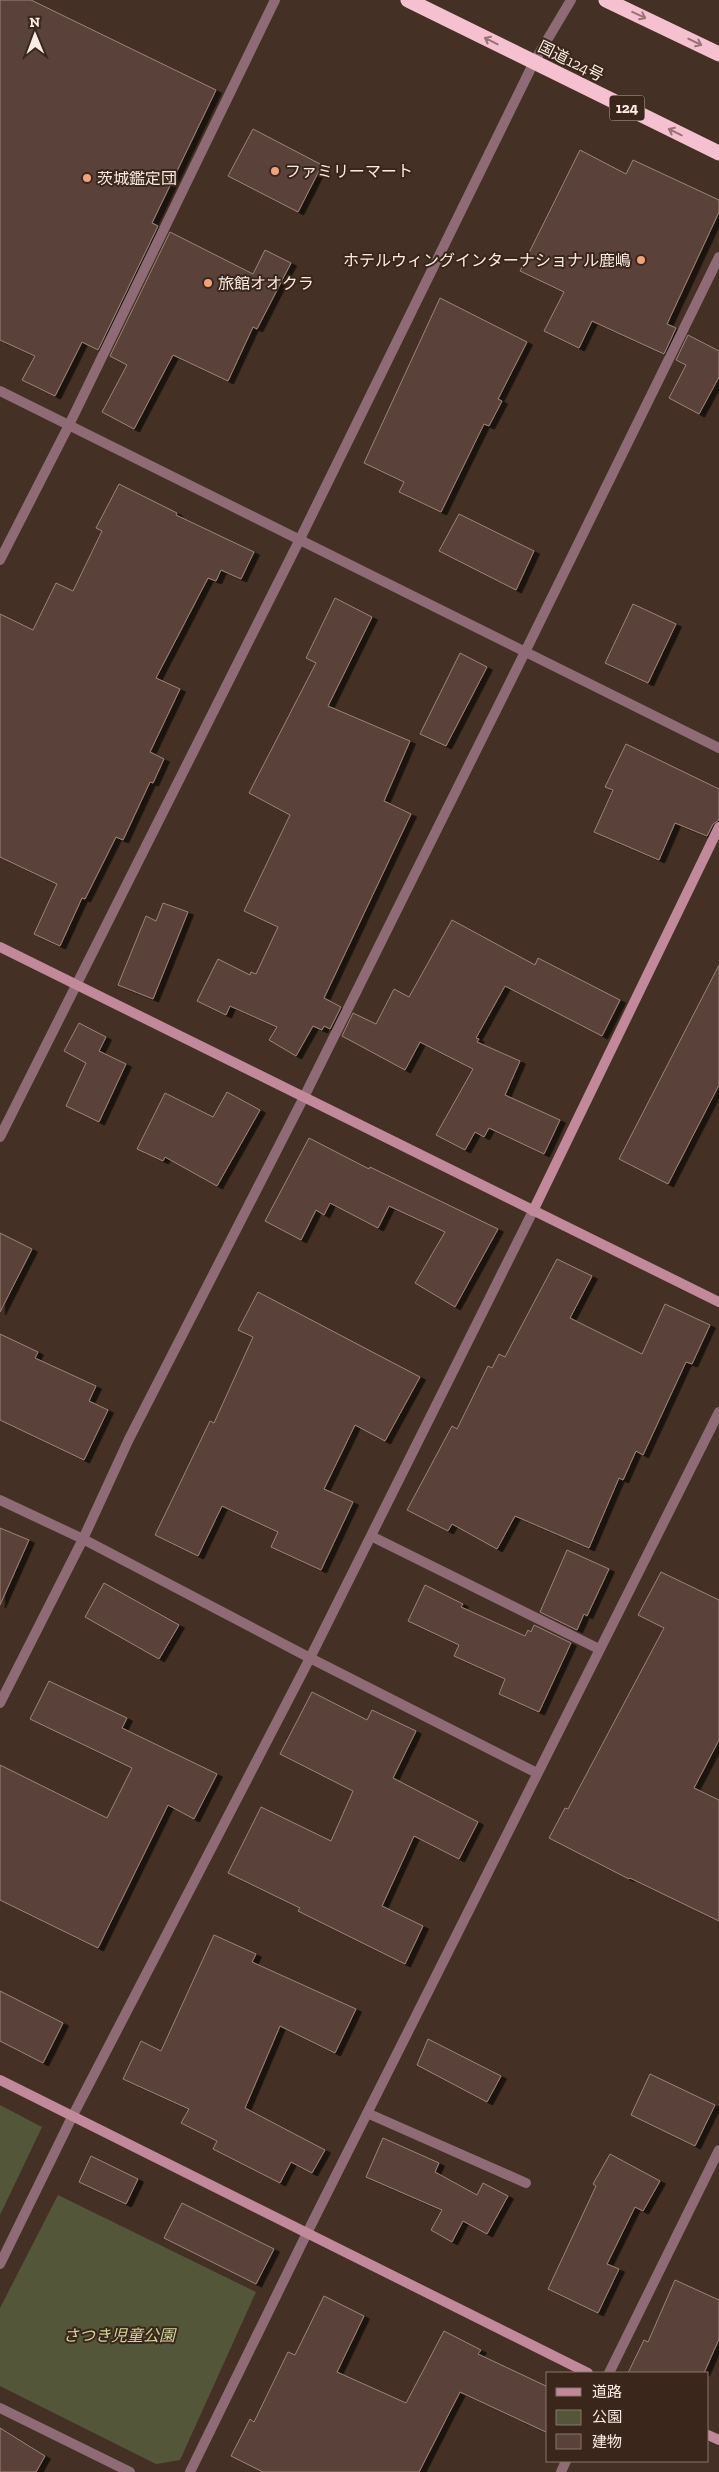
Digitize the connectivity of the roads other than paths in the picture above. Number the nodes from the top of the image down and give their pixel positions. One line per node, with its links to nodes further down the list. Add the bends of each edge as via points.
1 (275, 0): 10 (street)
2 (408, 0): 6 (highway, 国道124号 / 124, one-way to 2)
3 (571, 0): 6 (street)
4 (606, 0): 5 (highway, one-way to 5)
5 (719, 54)
6 (534, 62): 7 (highway, 国道124号 / 124, one-way to 6); 11 (street)
7 (719, 153)
8 (719, 257): 13 (street)
9 (0, 391): 10 (street)
10 (68, 426): 11 (street); 12 (street)
11 (299, 541): 13 (street); 17 (street)
12 (0, 560)
13 (525, 652): 14 (street); 18 (street)
14 (719, 748)
15 (719, 827): 20 (street)
16 (0, 947): 17 (street)
17 (77, 986): 18 (street); 19 (street)
18 (304, 1097): 20 (street); 25 (street, via 129,1439)
19 (0, 1137)
20 (533, 1211): 21 (street); 24 (street)
21 (719, 1302)
22 (719, 1412): 26 (street)
23 (0, 1500): 25 (street)
24 (371, 1536): 26 (street); 27 (street)
25 (83, 1539): 27 (street); 28 (street)
26 (600, 1649): 29 (street)
27 (310, 1658): 29 (street); 32 (street)
28 (0, 1703)
29 (537, 1773): 31 (street)
30 (0, 2080): 32 (street)
31 (367, 2113): 34 (street); 35 (street)
32 (72, 2117): 35 (street); 36 (street)
33 (719, 2150): 38 (street)
34 (526, 2183)
35 (307, 2232): 37 (street); 41 (street)
36 (0, 2264)
37 (586, 2372)
38 (609, 2372)
39 (0, 2408): 40 (street)
40 (130, 2472)
41 (190, 2472)

